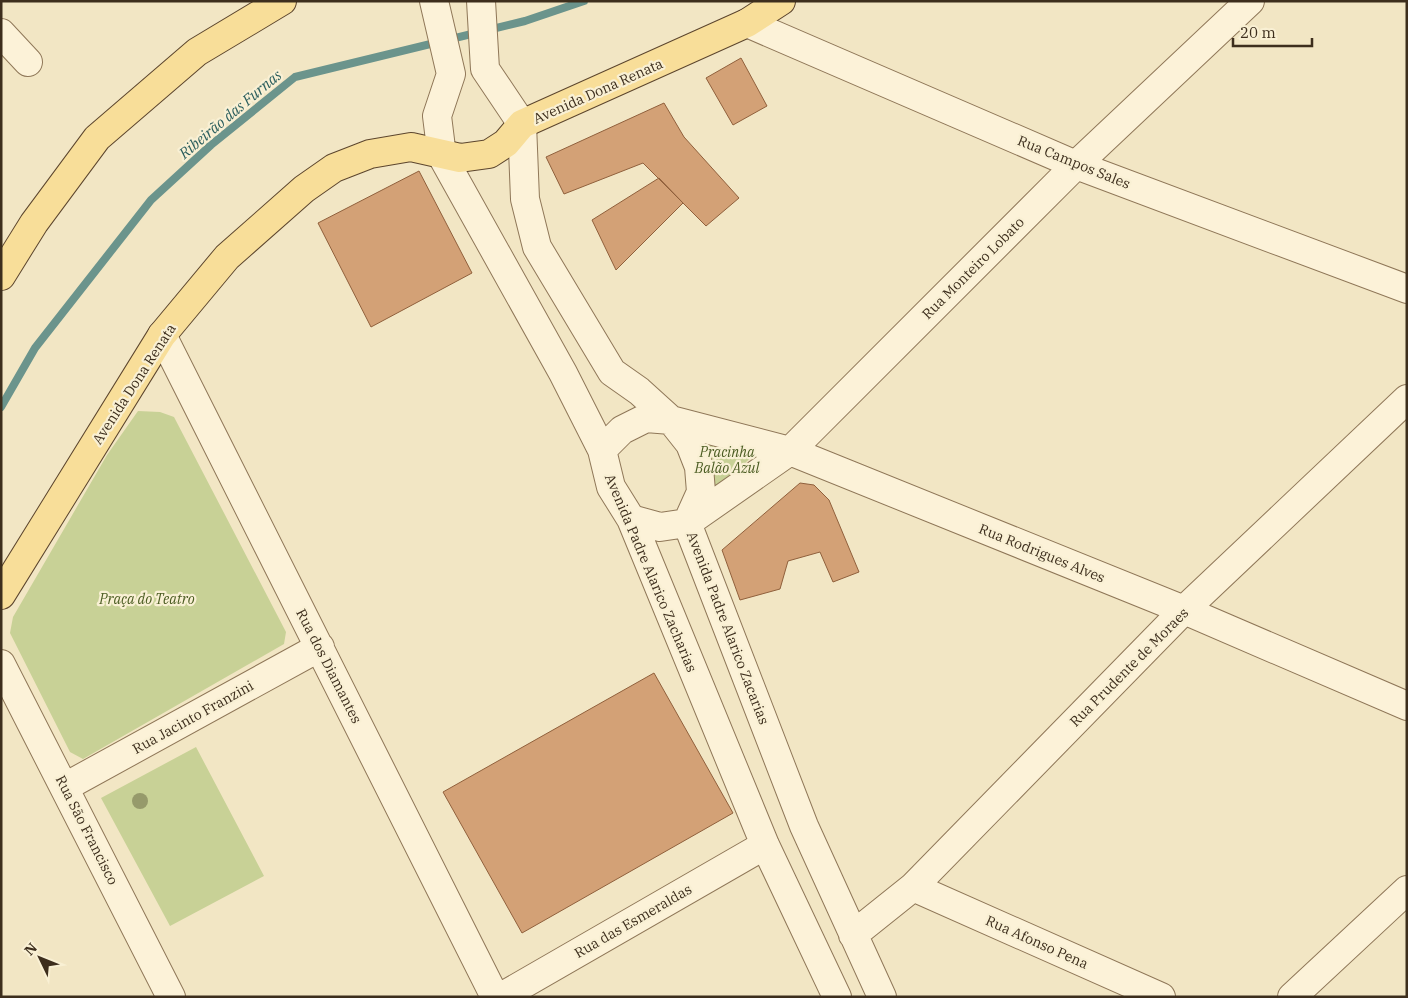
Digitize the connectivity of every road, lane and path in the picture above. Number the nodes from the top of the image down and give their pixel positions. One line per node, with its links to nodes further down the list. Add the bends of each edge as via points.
1 (282, 1): 12 (main road, via 197,52 97,138 34,223)
2 (434, 1): 10 (street, Avenida Padre Alarico Zacharias, via 450,74 437,116)
3 (481, 1): 9 (street, via 486,69)
4 (781, 1): 6 (main road, Avenida Dona Renata)
5 (1250, 1): 11 (street, Rua Monteiro Lobato)
6 (747, 23): 9 (main road, Avenida Dona Renata); 11 (street, Rua Campos Sales)
7 (1, 33): 8 (street)
8 (28, 62)
9 (522, 124): 10 (main road, Avenida Dona Renata, via 506,143 489,154 460,158); 16 (street, Avenida Padre Alarico Zacarias, via 525,199 538,247 612,372)
10 (442, 156): 14 (main road, Avenida Dona Renata, via 411,147 370,154 334,168 304,189 227,256); 17 (street, Avenida Padre Alarico Zacharias, via 563,373)
11 (1076, 165): 13 (street, Rua Campos Sales); 18 (street, Rua Monteiro Lobato)
12 (1, 276)
13 (1407, 289)
14 (162, 335): 21 (main road, Avenida Dona Renata); 23 (street, Rua dos Diamantes)
15 (1407, 399): 22 (street, Rua Prudente de Moraes)
16 (672, 420): 17 (street, via 646,418 622,430); 18 (street, Rua Rodrigues Alves); 20 (street, Avenida Padre Alarico Zacarias, via 690,444 699,467 702,492)
17 (602, 450): 19 (street, Avenida Padre Alarico Zacharias, via 611,486)
18 (790, 451): 20 (street, Rua Monteiro Lobato); 22 (street, Rua Rodrigues Alves)
19 (631, 519): 20 (street, via 660,527); 27 (street, Avenida Padre Alarico Zacharias)
20 (688, 523): 30 (street, Avenida Padre Alarico Zacarias, via 804,826)
21 (1, 595)
22 (1184, 610): 25 (street, Rua Rodrigues Alves); 28 (street, Rua Prudente de Moraes)
23 (320, 647): 26 (street, Rua Jacinto Franzini); 32 (street, Rua dos Diamantes)
24 (1, 664): 26 (street, Rua São Francisco)
25 (1407, 706)
26 (66, 787): 31 (street, Rua São Francisco)
27 (765, 845): 33 (street, Rua das Esmeraldas); 34 (street, Avenida Padre Alarico Zacharias)
28 (913, 887): 30 (street, Rua Prudente de Moraes); 36 (street, Rua Afonso Pena)
29 (1407, 890): 37 (street)
30 (853, 935): 35 (street, Avenida Padre Alarico Zacarias)
31 (171, 997)
32 (495, 997)
33 (501, 997)
34 (837, 997)
35 (882, 997)
36 (1161, 997)
37 (1292, 997)

